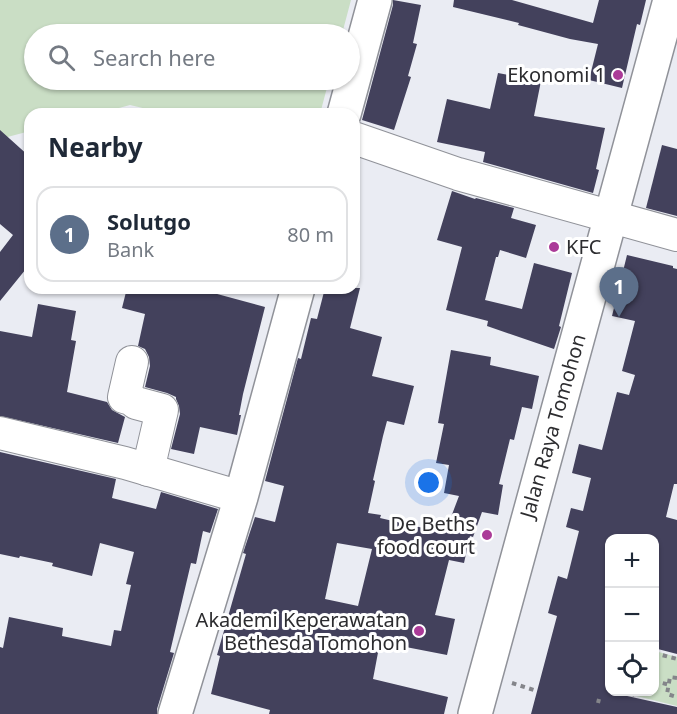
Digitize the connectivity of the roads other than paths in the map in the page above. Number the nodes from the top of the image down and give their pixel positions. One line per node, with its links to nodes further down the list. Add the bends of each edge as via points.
1 (375, 0): 3 (main road)
2 (670, 0): 7 (main road, Jalan Raya Tomohon)
3 (360, 55)
4 (351, 90): 5 (main road)
5 (346, 108)
6 (360, 140): 7 (street, via 458,174)
7 (611, 217): 8 (street); 15 (main road, Jalan Raya Tomohon)
8 (677, 235)
9 (296, 294): 13 (main road)
10 (132, 362): 12 (street, via 124,397 162,410)
11 (0, 433): 12 (street)
12 (148, 470): 13 (street)
13 (241, 497): 14 (main road)
14 (175, 714)
15 (475, 714)

